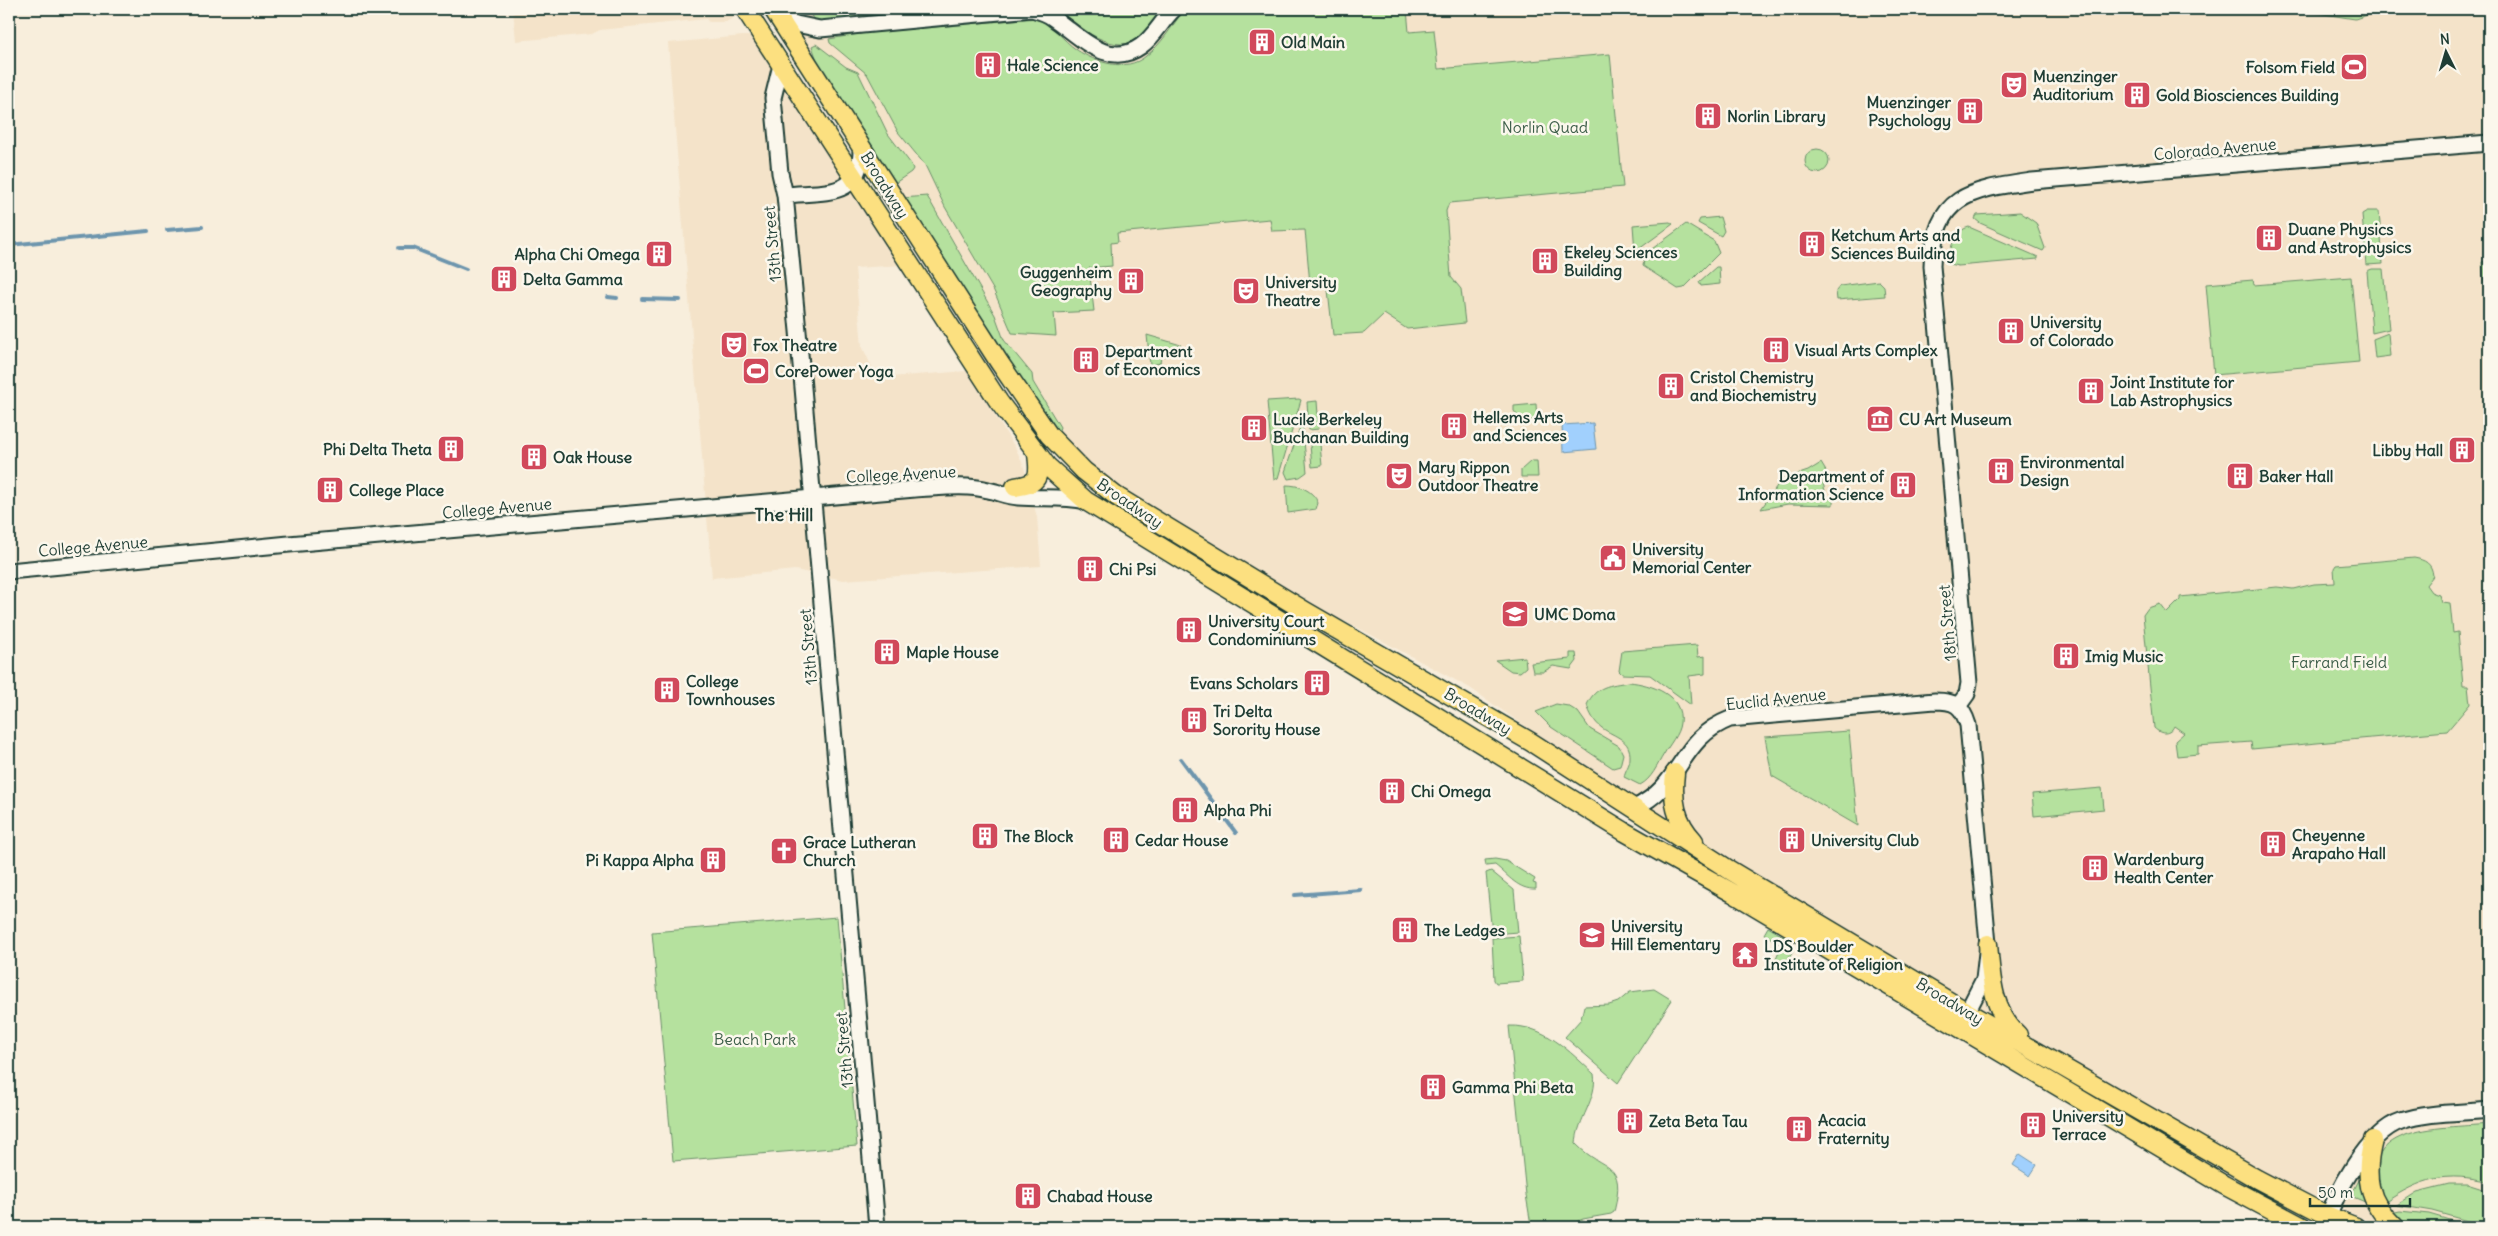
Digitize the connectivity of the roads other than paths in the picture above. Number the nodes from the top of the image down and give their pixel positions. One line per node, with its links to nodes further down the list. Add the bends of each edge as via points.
1 (745, 9): 5 (main road, Broadway)
2 (1031, 9): 3 (street, via 1051,16 1093,48 1121,55 1141,47); 4 (street, via 820,28 796,24)
3 (1174, 9)
4 (775, 12): 6 (main road, Broadway)
5 (756, 25): 6 (main road, via 775,31); 7 (main road, Broadway)
6 (796, 46): 9 (main road, Broadway)
7 (781, 65): 10 (main road, Broadway); 11 (street, 13th Street, via 773,98)
8 (2489, 143): 12 (street, Colorado Avenue, via 2032,181 1971,192)
9 (862, 148): 10 (street, via 862,161); 17 (main road, Broadway, via 1043,426 1077,465)
10 (855, 180): 11 (street, via 831,190); 13 (main road, Broadway, via 999,402)
11 (785, 195): 18 (street, 13th Street)
12 (1950, 208): 21 (street, 18th Street, via 1936,232 1932,266 1969,683 1967,694)
13 (1037, 454): 14 (main road, via 1039,472 1036,478 1031,484); 15 (main road, Broadway)
14 (1015, 487): 15 (street, College Avenue); 16 (street, College Avenue, via 999,486)
15 (1070, 487): 17 (main road); 19 (main road, Broadway)
16 (988, 490): 18 (street, College Avenue, via 946,488); 19 (street, College Avenue, via 1017,497 1064,497)
17 (1116, 496): 24 (main road, Broadway, via 1289,602 1475,709)
18 (813, 498): 20 (street, College Avenue); 33 (street, 13th Street)
19 (1086, 501): 23 (main road, Broadway)
20 (9, 571)
21 (1959, 705): 22 (street, Euclid Avenue, via 1935,701 1730,718 1716,724 1696,740); 26 (street, via 1968,724)
22 (1675, 773): 24 (street, Euclid Avenue, via 1656,795); 25 (main road, via 1676,816 1688,836)
23 (1584, 807): 24 (main road, via 1613,812); 28 (main road, Broadway)
24 (1634, 808): 25 (main road, Broadway)
25 (1706, 854): 27 (main road, Broadway)
26 (1988, 944): 27 (street, via 1984,980); 29 (main road, via 1991,978 2000,1012 2005,1022)
27 (1967, 1012): 28 (street); 29 (main road, Broadway)
28 (1958, 1028): 34 (main road, Broadway, via 2224,1186)
29 (2039, 1054): 32 (main road, Broadway)
30 (2489, 1110): 31 (street, via 2401,1121 2386,1128)
31 (2373, 1140): 32 (street); 36 (main road, via 2369,1162 2371,1193 2380,1211)
32 (2326, 1222): 35 (main road, Broadway)
33 (877, 1227)
34 (2303, 1227)
35 (2356, 1227)
36 (2395, 1227)

